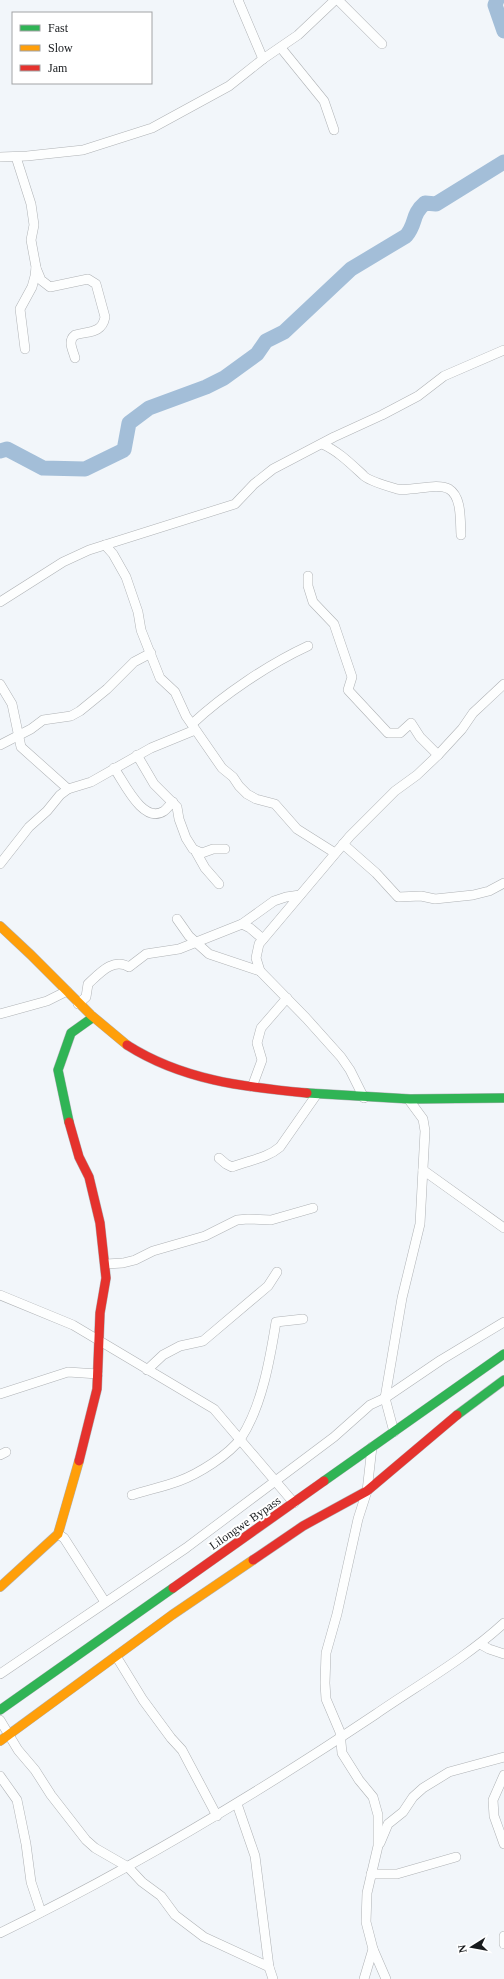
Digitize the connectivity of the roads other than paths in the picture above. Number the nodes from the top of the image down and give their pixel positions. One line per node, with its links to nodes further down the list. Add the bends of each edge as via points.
1 (238, 0): 5 (street)
2 (336, 0): 3 (street); 4 (street)
3 (382, 44)
4 (281, 48): 5 (street); 6 (street, via 324,101)
5 (263, 59): 8 (street, via 229,86 144,132 83,150)
6 (334, 130)
7 (0, 157): 8 (street)
8 (16, 157): 9 (street, via 31,204 34,225 31,246)
9 (36, 266): 10 (street, via 32,287 20,309); 12 (street, via 42,280 50,286 88,279 96,284 105,317 104,322 99,329 71,338)
10 (25, 349)
11 (504, 350): 13 (street, via 444,376 418,396)
12 (75, 358)
13 (322, 444): 14 (street, via 336,452 363,476 398,489 448,489 458,499); 15 (street, via 272,469 235,504)
14 (461, 535)
15 (105, 545): 17 (street, via 63,562); 19 (street, via 126,577 138,612 141,630)
16 (308, 576): 25 (street, via 313,602 334,624 352,677 348,690 388,733 400,733 411,723 420,737)
17 (0, 602)
18 (308, 646): 22 (street, via 263,670 204,712)
19 (151, 654): 22 (street, via 160,678 175,692); 23 (street, via 134,662 107,689 72,716 43,720)
20 (0, 684): 23 (street, via 12,704)
21 (504, 684): 25 (street, via 473,713 462,729)
22 (194, 727): 26 (street); 33 (street, via 222,768 247,794 275,804 297,829)
23 (18, 735): 24 (street); 28 (street, via 21,747)
24 (0, 745)
25 (438, 754): 30 (street, via 417,775 395,791)
26 (137, 755): 27 (street); 29 (street, via 154,784)
27 (114, 768): 28 (street, via 91,782); 29 (street, via 144,811 154,814 164,811)
28 (68, 788): 34 (street, via 30,827)
29 (173, 802): 32 (street, via 177,807 188,843)
30 (343, 844): 33 (street); 36 (street, via 376,873 398,897 421,896 435,899 481,894)
31 (225, 849): 32 (street)
32 (196, 852): 35 (street, via 205,868)
33 (335, 853): 37 (street)
34 (0, 864)
35 (219, 884)
36 (502, 887)
37 (300, 895): 39 (street, via 274,901); 41 (street)
38 (177, 919): 42 (street)
39 (242, 924): 41 (street); 42 (street)
40 (0, 926): 44 (street)
41 (263, 938): 43 (street, via 256,958)
42 (196, 943): 43 (street, via 213,956); 46 (street, via 179,949 146,954 129,967 112,964 88,984 86,997)
43 (260, 971): 45 (street)
44 (67, 991): 46 (street); 47 (street, via 47,1001)
45 (287, 998): 49 (street, via 261,1028 257,1043 262,1060); 51 (street, via 344,1061)
46 (78, 1004): 48 (street)
47 (0, 1014)
48 (92, 1018): 49 (street, via 129,1047 168,1068 204,1079); 58 (street, via 71,1033 59,1062 58,1076 72,1136 89,1177)
49 (252, 1087): 50 (street)
50 (317, 1094): 51 (street); 54 (street, via 274,1152 232,1167)
51 (364, 1098): 53 (street)
52 (504, 1098): 53 (street)
53 (409, 1100): 55 (street, via 422,1119 425,1131)
54 (219, 1158)
55 (422, 1170): 57 (street); 71 (street, via 420,1224 402,1298)
56 (313, 1208): 58 (street, via 271,1220 237,1220 205,1236 135,1260)
57 (504, 1228)
58 (106, 1264): 65 (street, via 105,1293)
59 (277, 1272): 67 (street, via 268,1286 203,1341 180,1346 163,1355)
60 (0, 1295): 62 (street)
61 (0, 1299): 62 (street)
62 (16, 1302): 65 (street)
63 (303, 1319): 73 (street, via 276,1322 271,1356 257,1405)
64 (504, 1322): 71 (street)
65 (98, 1339): 67 (street); 68 (street)
66 (504, 1354): 72 (street, Lilongwe Bypass)
67 (147, 1370): 73 (street, via 214,1409)
68 (98, 1374): 70 (street, via 68,1372); 79 (street, via 83,1449)
69 (504, 1380): 76 (street, via 458,1414)
70 (0, 1394)
71 (385, 1398): 72 (street); 75 (street, via 370,1406 334,1437)
72 (394, 1432): 74 (street, Lilongwe Bypass)
73 (241, 1438): 75 (street); 77 (street, via 223,1455 186,1477)
74 (372, 1447): 76 (street); 78 (street, Lilongwe Bypass)
75 (275, 1480): 78 (street); 81 (street, via 186,1548)
76 (367, 1491): 85 (street, via 303,1526); 90 (street, via 326,1653 326,1699 340,1732)
77 (132, 1495)
78 (294, 1503): 87 (street, Lilongwe Bypass)
79 (58, 1534): 80 (street); 81 (street, via 64,1538)
80 (0, 1587)
81 (105, 1602): 86 (street)
82 (504, 1623): 83 (street)
83 (480, 1644): 84 (street); 90 (street)
84 (504, 1654)
85 (116, 1656): 89 (street); 97 (street, via 143,1700 170,1738 182,1750)
86 (0, 1674)
87 (0, 1710)
88 (0, 1720): 89 (street)
89 (8, 1735): 91 (street); 92 (street); 101 (street, via 86,1840)
90 (340, 1738): 96 (street); 99 (street, via 346,1762 372,1797 378,1815)
91 (0, 1741)
92 (0, 1748)
93 (504, 1758): 99 (street, via 449,1772 422,1788 403,1812 388,1824)
94 (504, 1775): 98 (street, via 493,1800 494,1816)
95 (0, 1776): 103 (street, via 17,1800 28,1850 31,1882)
96 (237, 1804): 97 (street); 108 (street, via 255,1856)
97 (217, 1816): 101 (street)
98 (504, 1844)
99 (378, 1846): 102 (street)
100 (456, 1857): 102 (street, via 397,1874)
101 (128, 1867): 103 (street); 108 (street, via 142,1882 161,1896 174,1915 204,1937)
102 (371, 1874): 107 (street, via 367,1893 366,1922)
103 (41, 1912): 104 (street)
104 (0, 1933)
105 (504, 1936): 106 (street)
106 (504, 1944)
107 (373, 1949): 110 (street); 111 (street)
108 (269, 1967): 109 (street)
109 (273, 1979)
110 (364, 1979)
111 (386, 1979)

